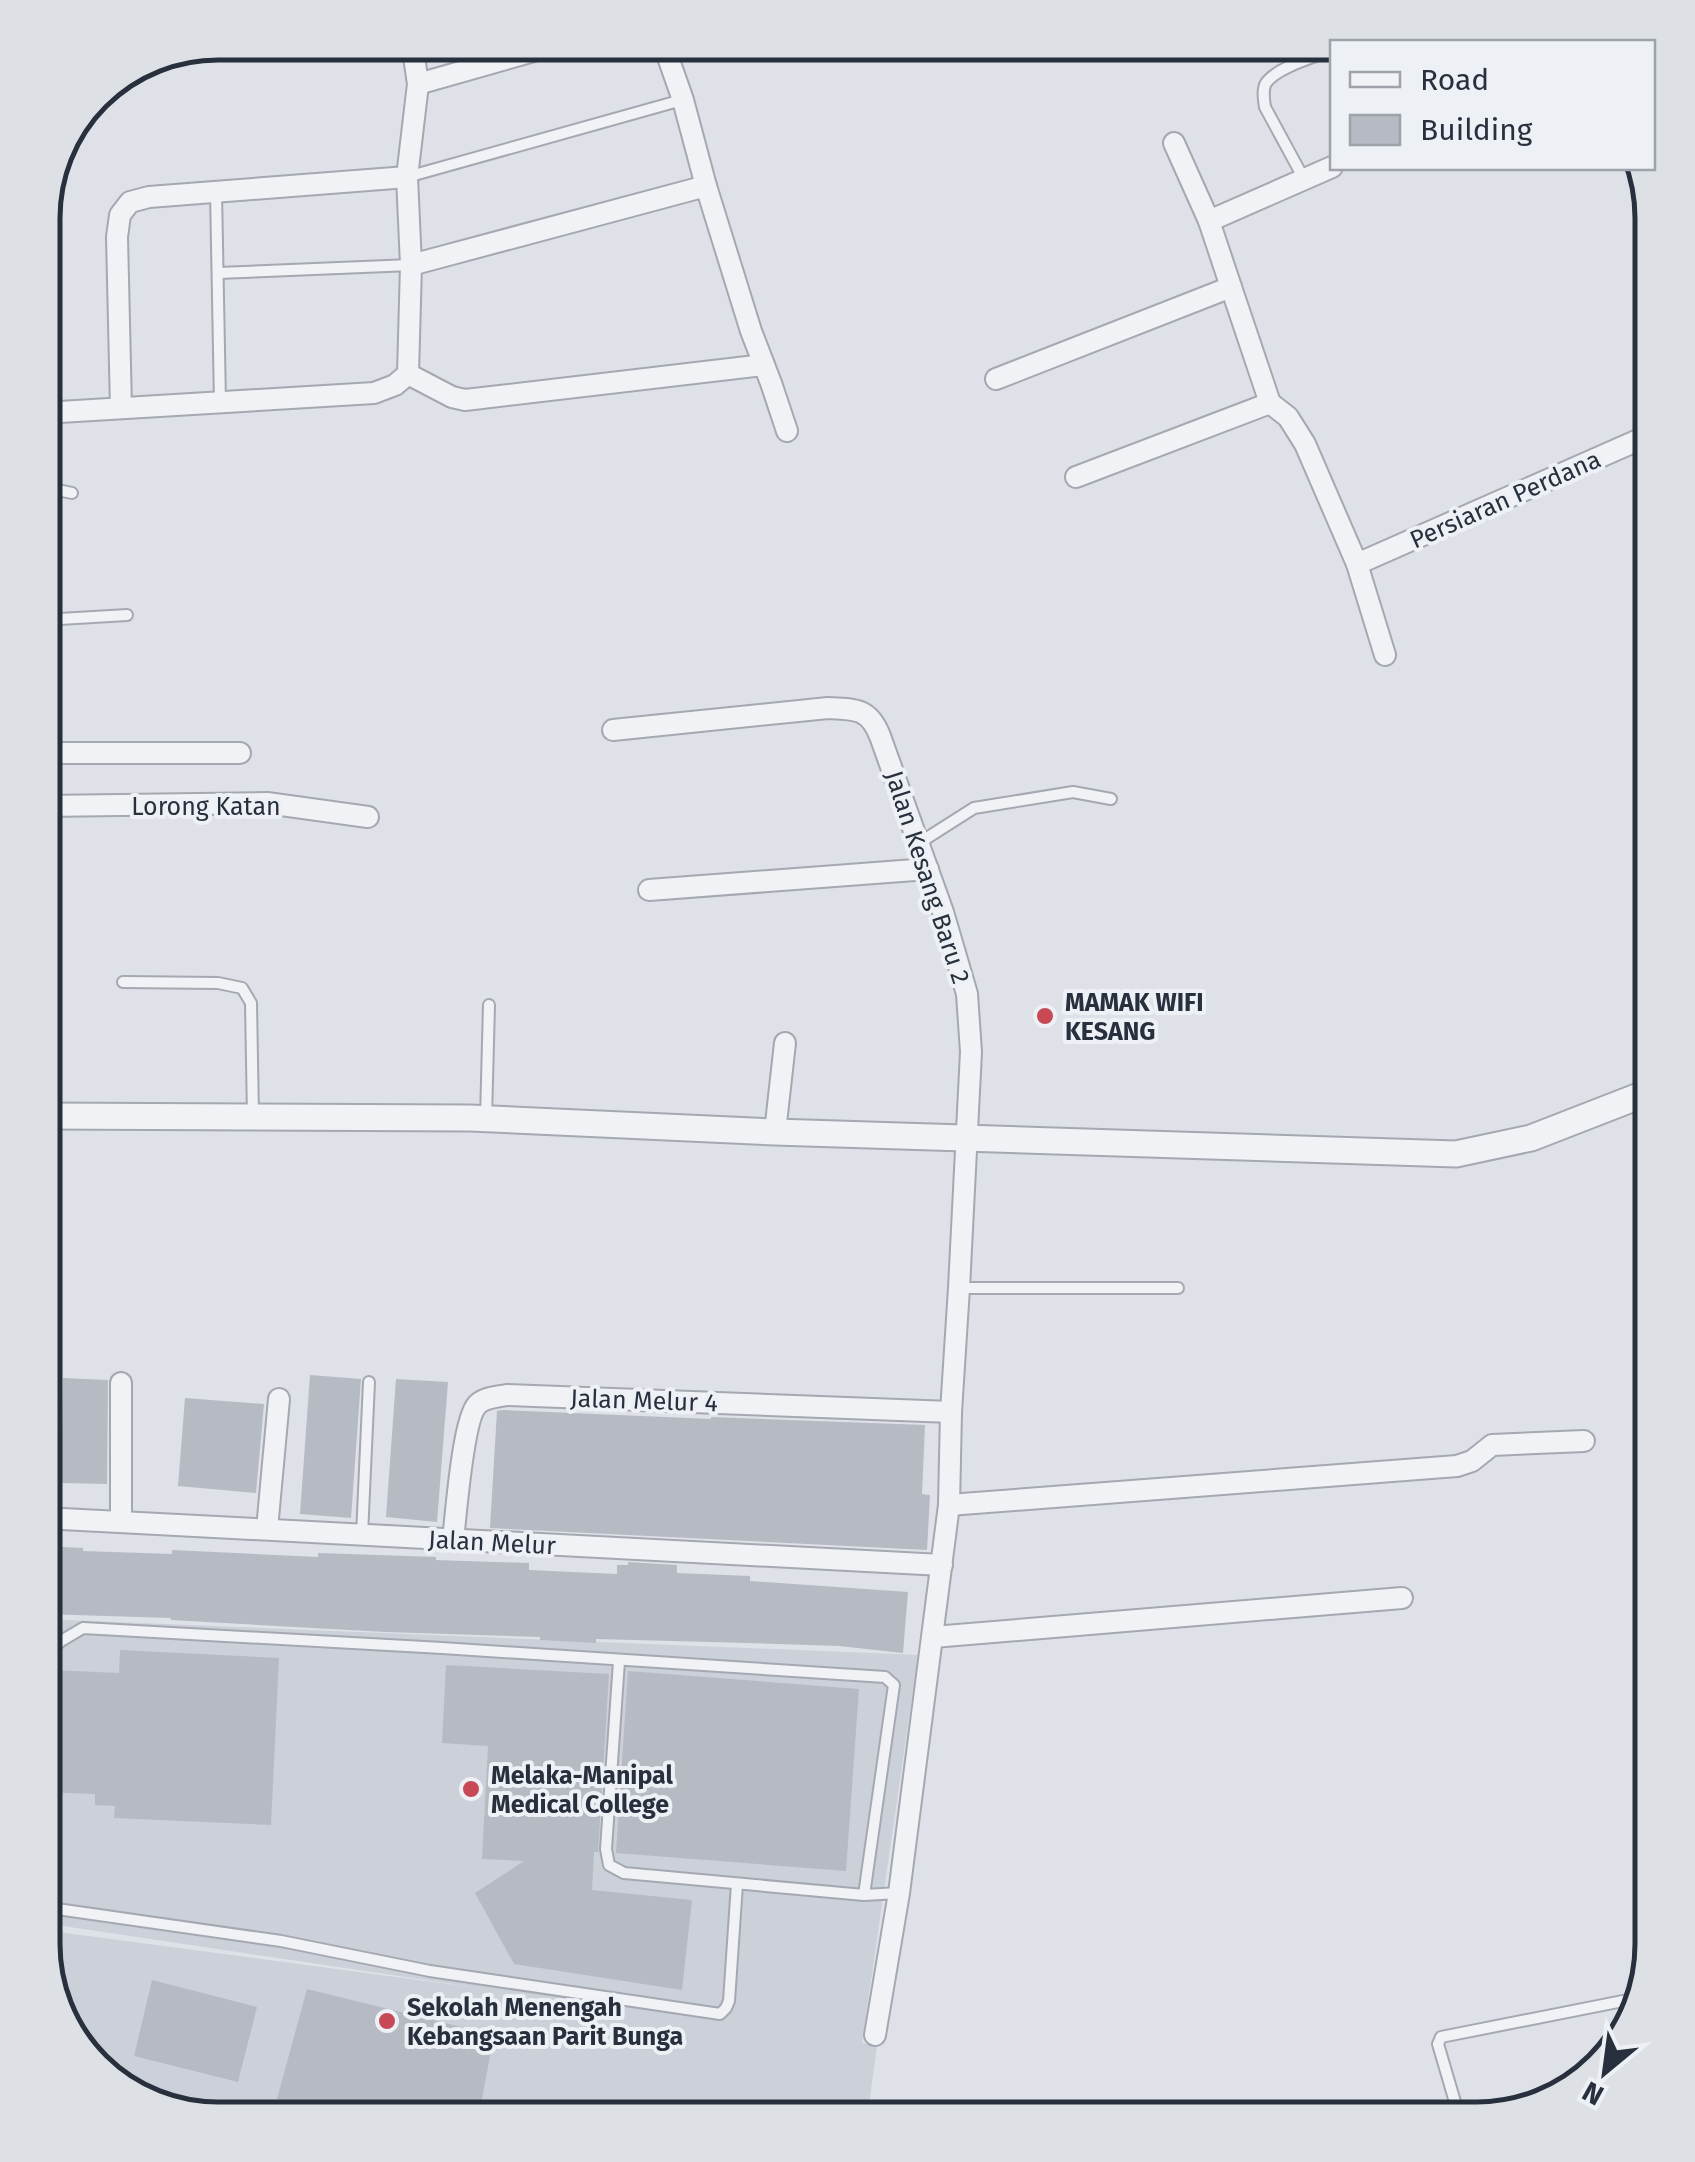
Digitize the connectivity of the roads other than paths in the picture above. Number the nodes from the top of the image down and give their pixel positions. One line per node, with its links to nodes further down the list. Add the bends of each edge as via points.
1 (415, 60): 5 (street)
2 (500, 60): 5 (street)
3 (669, 60): 6 (street)
4 (1306, 60): 10 (lane, via 1266,83 1263,95)
5 (418, 84): 9 (street)
6 (683, 100): 9 (lane); 11 (street)
7 (1174, 143): 13 (street)
8 (1330, 168): 10 (street)
9 (407, 178): 12 (street); 14 (street)
10 (1304, 179): 13 (street)
11 (706, 186): 14 (street); 17 (street)
12 (216, 192): 15 (lane); 22 (street, via 149,197 130,202 120,216)
13 (1209, 221): 16 (street)
14 (411, 265): 15 (lane); 18 (street)
15 (218, 273): 20 (lane)
16 (1231, 287): 19 (street); 21 (street)
17 (764, 365): 18 (street, via 465,400); 24 (street)
18 (408, 374): 20 (street, via 374,393)
19 (996, 379)
20 (220, 402): 22 (street)
21 (1270, 403): 26 (street); 29 (street, via 1304,444)
22 (121, 408): 23 (street)
23 (60, 412)
24 (786, 431)
25 (1635, 441): 29 (street, Persiaran Perdana)
26 (1076, 478)
27 (60, 491): 28 (lane)
28 (72, 493)
29 (1357, 564): 32 (street)
30 (127, 615): 31 (lane)
31 (60, 619)
32 (1385, 655)
33 (613, 730): 39 (street, Jalan Kesang Baru 2, via 859,710 875,723)
34 (240, 753): 35 (street)
35 (60, 754)
36 (1111, 799): 39 (lane, via 1072,792 974,808)
37 (60, 806): 38 (street, Lorong Katan, via 267,803)
38 (368, 816)
39 (918, 844): 40 (street, Jalan Kesang Baru 2)
40 (928, 869): 41 (street); 50 (street, Jalan Kesang Baru 2, via 967,994)
41 (649, 890)
42 (123, 982): 47 (lane, via 242,988 251,1003)
43 (489, 1005): 48 (lane)
44 (785, 1043): 49 (street)
45 (1635, 1098): 50 (street, via 1531,1138 1456,1154)
46 (60, 1116): 47 (street)
47 (252, 1118): 48 (street)
48 (486, 1119): 49 (street)
49 (775, 1132): 50 (street)
50 (968, 1138): 51 (street)
51 (960, 1288): 52 (lane); 56 (street)
52 (1178, 1288)
53 (368, 1382): 62 (lane)
54 (120, 1384): 60 (street)
55 (279, 1398): 61 (street)
56 (950, 1412): 58 (street); 63 (street, Jalan Melur 4, via 486,1399 468,1424)
57 (1584, 1441): 58 (street, via 1492,1446 1457,1466)
58 (949, 1505): 64 (street)
59 (60, 1519): 60 (street, Jalan Melur)
60 (121, 1522): 61 (street, Jalan Melur)
61 (267, 1530): 62 (street, Jalan Melur)
62 (362, 1535): 63 (street, Jalan Melur)
63 (452, 1540): 64 (street, Jalan Melur)
64 (942, 1566): 66 (street)
65 (1402, 1598): 66 (street)
66 (933, 1638): 70 (street)
67 (60, 1640): 68 (lane, via 82,1628)
68 (619, 1660): 69 (lane, via 609,1864 624,1873); 71 (lane, via 890,1680)
69 (737, 1884): 71 (lane); 72 (lane, via 729,2001 720,2014)
70 (899, 1893): 71 (lane); 74 (street)
71 (864, 1895)
72 (60, 1910)
73 (1624, 2001): 75 (lane, via 1441,2036)
74 (875, 2035)
75 (1455, 2102)

